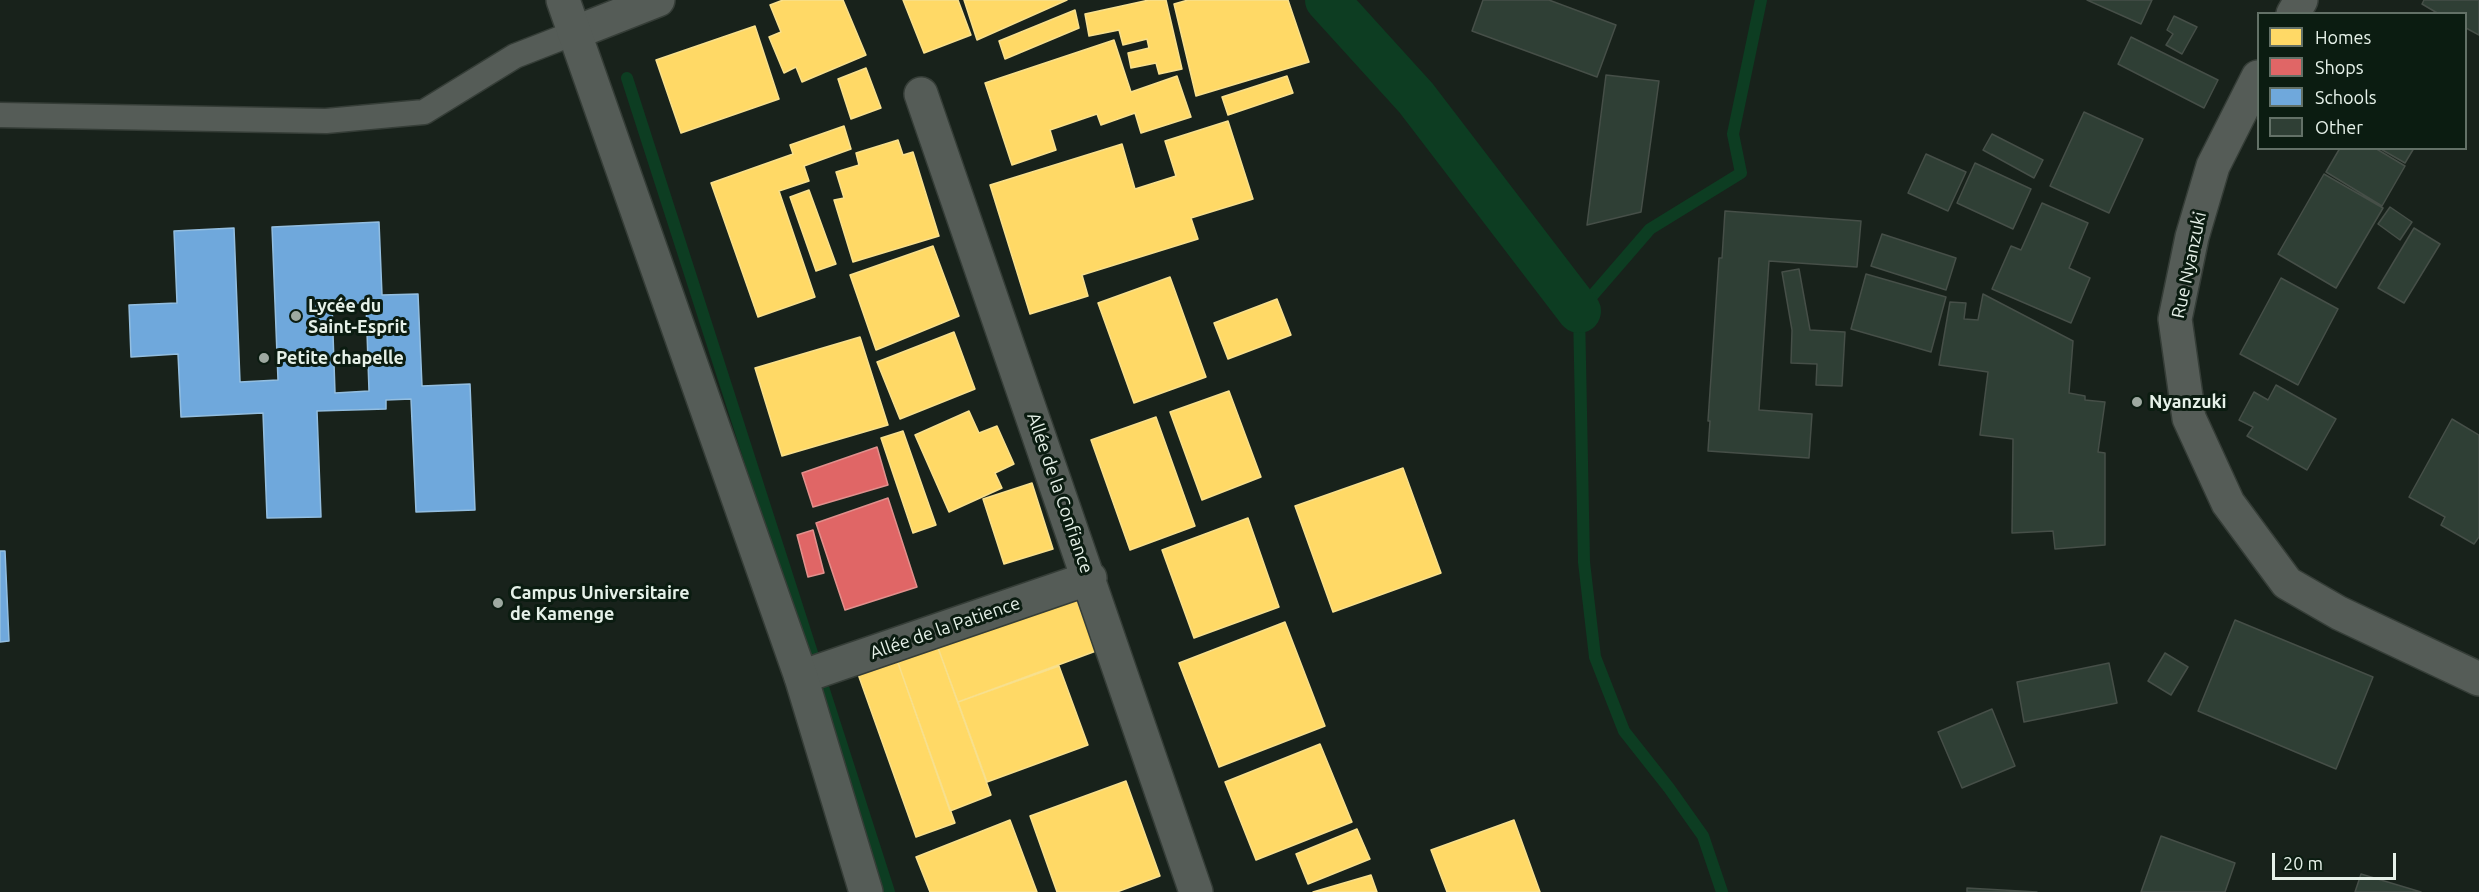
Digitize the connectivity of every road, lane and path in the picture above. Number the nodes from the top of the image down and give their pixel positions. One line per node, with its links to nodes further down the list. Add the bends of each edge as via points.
1 (563, 0): 3 (street)
2 (658, 0): 3 (street)
3 (574, 33): 6 (lane, via 515,56 424,112 326,121); 8 (street)
4 (2257, 81): 9 (street, Rue Nyanzuki, via 2212,166 2182,284 2175,319 2188,418 2228,503 2287,583 2339,613)
5 (921, 94): 7 (street, Allée de la Confiance)
6 (0, 115)
7 (1090, 578): 8 (street, Allée de la Patience); 11 (street, Allée de la Confiance)
8 (801, 677): 10 (street)
9 (2479, 679)
10 (866, 892)
11 (1196, 892)

